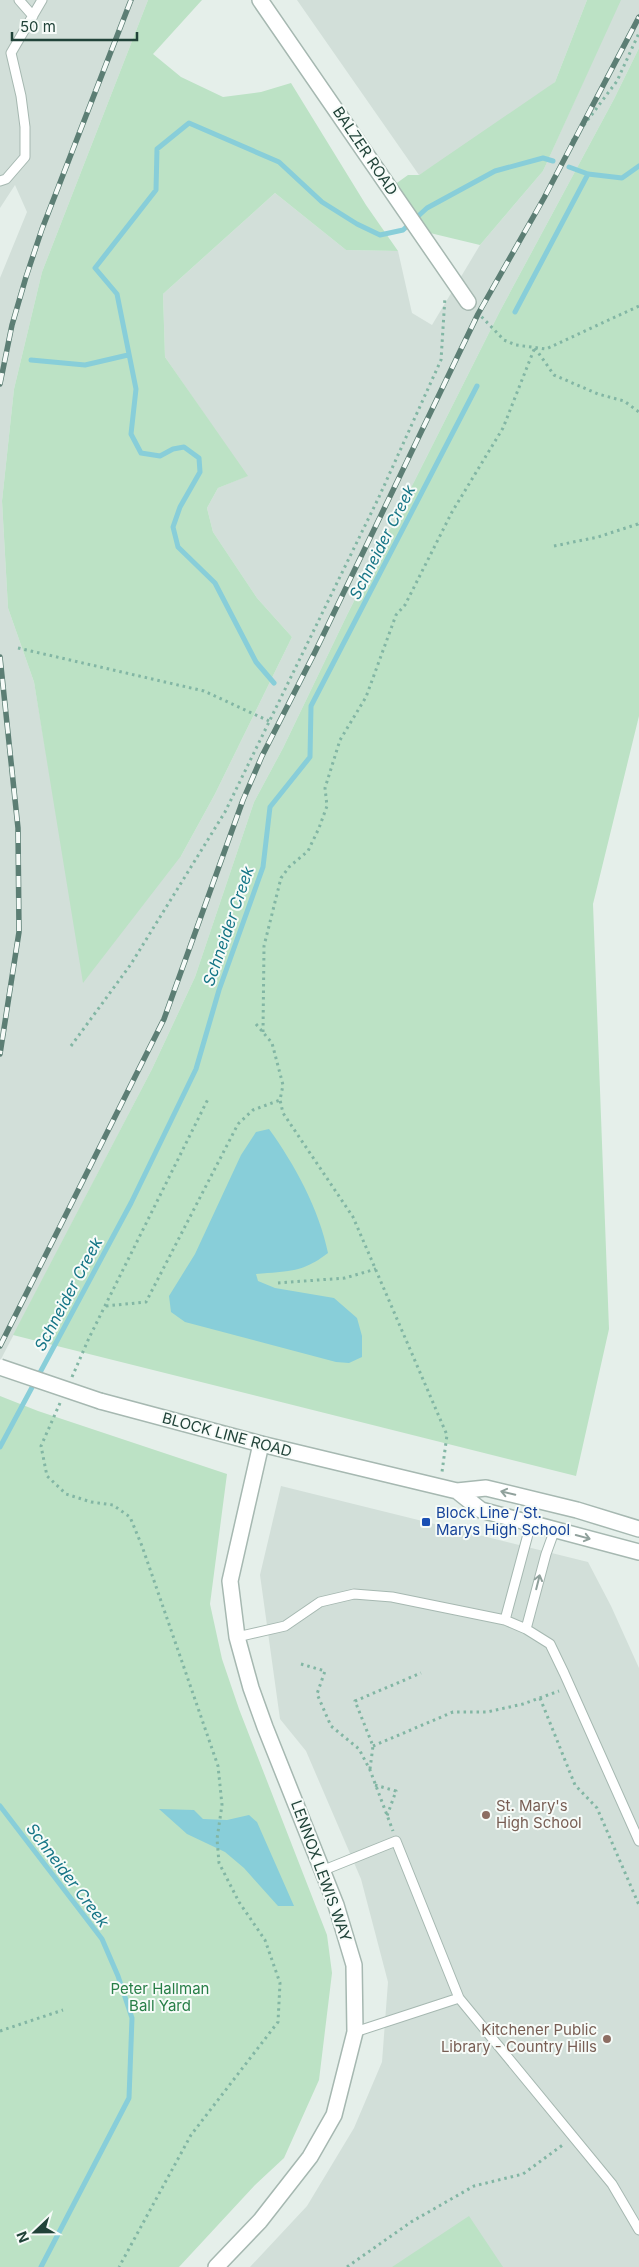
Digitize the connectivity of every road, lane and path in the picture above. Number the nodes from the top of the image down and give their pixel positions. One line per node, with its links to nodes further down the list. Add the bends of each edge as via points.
1 (19, 0): 4 (lane)
2 (42, 0): 4 (lane)
3 (260, 0): 9 (street, BALZER ROAD)
4 (33, 16): 7 (lane, via 12,53 22,103 25,157 6,179)
5 (639, 33): 6 (path, via 616,81)
6 (572, 141)
7 (0, 181)
8 (445, 295): 16 (path, via 441,360 379,497)
9 (468, 302): 11 (path, via 504,340)
10 (639, 306): 11 (path, via 546,348)
11 (535, 347): 12 (path, via 554,375 624,401); 18 (path, via 503,428 452,512 405,605 396,615 366,697 340,740 325,788 327,806 308,851 281,878 264,946)
12 (639, 412)
13 (639, 522): 14 (path, via 598,537)
14 (554, 546)
15 (18, 648): 16 (path, via 204,691)
16 (269, 721): 19 (path, via 225,812 173,898)
17 (256, 1024): 18 (path)
18 (263, 1032): 21 (path, via 272,1043 279,1067 283,1085)
19 (71, 1046)
20 (209, 1097): 24 (path)
21 (280, 1100): 22 (path, via 284,1113 352,1217); 24 (path, via 252,1110 238,1124 146,1302)
22 (376, 1269): 23 (path, via 345,1278); 29 (path, via 447,1435)
23 (278, 1283)
24 (105, 1306): 26 (path)
25 (0, 1367): 28 (street, BLOCK LINE ROAD, bridge, via 100,1401)
26 (69, 1383)
27 (61, 1401): 56 (path, via 42,1446 47,1476 66,1494 113,1505 130,1517 218,1766 222,1812 217,1839 219,1863 264,1940 280,1983 278,2022 191,2134)
28 (261, 1444): 29 (street, BLOCK LINE ROAD); 37 (street, LENNOX LEWIS WAY, via 230,1581)
29 (438, 1487): 30 (street, BLOCK LINE ROAD)
30 (457, 1491): 31 (street, BLOCK LINE ROAD, via 481,1510); 33 (street, BLOCK LINE ROAD, one-way to 30, via 486,1488)
31 (531, 1523): 32 (street, BLOCK LINE ROAD); 35 (lane)
32 (555, 1529): 34 (street, BLOCK LINE ROAD, one-way to 34); 36 (lane, one-way to 32)
33 (639, 1529)
34 (639, 1552)
35 (505, 1620): 36 (lane); 37 (lane, via 392,1597 354,1594 320,1602 285,1626)
36 (526, 1629): 40 (lane, via 550,1644)
37 (237, 1637): 48 (street, LENNOX LEWIS WAY, via 265,1727)
38 (301, 1664): 43 (path, via 325,1671 317,1694 332,1726 359,1749)
39 (421, 1673): 42 (path, via 355,1701)
40 (570, 1686): 41 (path); 46 (lane)
41 (540, 1698): 42 (path, via 487,1712 453,1712); 49 (path, via 575,1785 597,1808)
42 (373, 1746): 43 (path)
43 (370, 1770): 44 (path)
44 (375, 1784): 45 (path); 45 (path, via 396,1791)
45 (387, 1817): 47 (path)
46 (639, 1840)
47 (396, 1841): 48 (lane); 50 (lane)
48 (324, 1870): 53 (street, LENNOX LEWIS WAY, via 354,1965)
49 (639, 1905)
50 (459, 1998): 53 (lane); 54 (lane)
51 (64, 2010): 52 (path)
52 (0, 2031)
53 (355, 2032): 57 (street, LENNOX LEWIS WAY, via 334,2115 310,2157 260,2221)
54 (573, 2137): 55 (lane, via 612,2184); 58 (path, via 523,2174 474,2186 410,2222)
55 (639, 2230)
56 (119, 2267)
57 (216, 2267)
58 (347, 2267)

